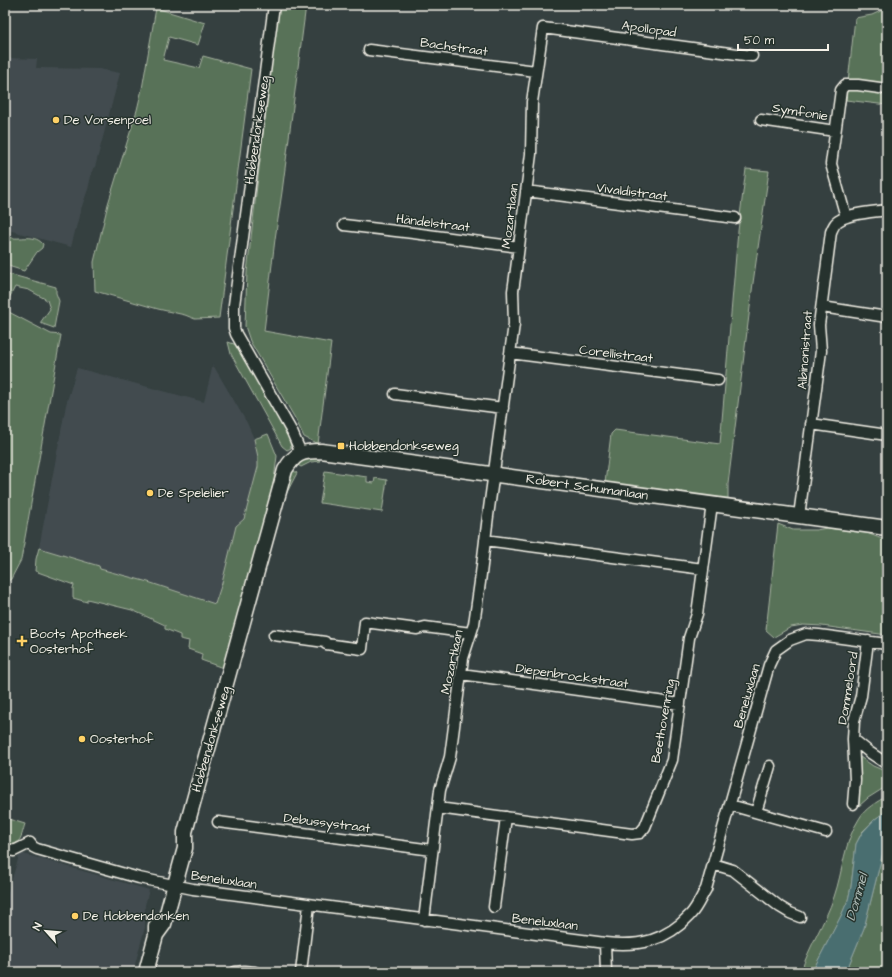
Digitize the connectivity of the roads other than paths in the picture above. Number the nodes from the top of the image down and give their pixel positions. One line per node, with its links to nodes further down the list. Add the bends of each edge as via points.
1 (274, 5): 23 (street, Hobbendonkseweg, via 234,305 234,328)
2 (543, 28): 4 (street, Apollopad); 5 (street, Mozartlaan)
3 (369, 50): 5 (street, Bachstraat)
4 (752, 56)
5 (536, 72): 9 (street, Mozartlaan)
6 (887, 89): 8 (street, via 845,86 841,90)
7 (761, 120): 8 (street, Symfonie)
8 (835, 131): 11 (street, via 831,164)
9 (526, 191): 12 (street, Vivaldistraat); 14 (street, Mozartlaan)
10 (887, 210): 11 (street)
11 (846, 217): 15 (street, Albinonistraat, via 835,225 831,232)
12 (735, 218)
13 (344, 225): 14 (street, Händelstraat)
14 (519, 247): 17 (street, Mozartlaan)
15 (822, 307): 16 (street); 21 (street, Albinonistraat, via 821,351)
16 (887, 317)
17 (510, 353): 18 (street, Corellistraat); 20 (street, Mozartlaan)
18 (718, 380)
19 (395, 394): 20 (street)
20 (502, 408): 24 (street, Mozartlaan)
21 (811, 424): 22 (street); 26 (street, Albinonistraat)
22 (887, 435)
23 (301, 453): 24 (street, Robert Schumanlaan, via 321,451); 49 (street, Hobbendonkseweg, via 285,470 185,832 177,845)
24 (494, 475): 25 (street, Robert Schumanlaan); 28 (street, Mozartlaan)
25 (712, 504): 26 (street, Robert Schumanlaan); 29 (street, Beethovenring)
26 (799, 516): 27 (street, Robert Schumanlaan)
27 (887, 528)
28 (485, 540): 29 (street); 30 (street, Mozartlaan)
29 (702, 569): 35 (street, Beethovenring, via 697,614 689,638)
30 (471, 633): 31 (street, via 425,626 417,629 365,622 362,649); 34 (street, Mozartlaan)
31 (274, 636)
32 (868, 642): 33 (street, Beneluxlaan); 36 (street, Dommeloord); 40 (street, Beneluxlaan, via 806,634 790,640 776,650 769,665)
33 (887, 644)
34 (461, 674): 35 (street, Diepenbrockstraat); 41 (street, Mozartlaan, via 450,757 440,790)
35 (680, 704): 43 (street, Beethovenring, via 672,762 640,833)
36 (853, 739): 37 (street, Dommeloord); 39 (street, Dommeloord)
37 (887, 764)
38 (770, 766): 42 (street)
39 (853, 804)
40 (730, 805): 42 (street); 48 (street, Beneluxlaan)
41 (438, 808): 43 (street, Beethovenring); 47 (street, Mozartlaan)
42 (756, 812): 45 (street)
43 (506, 817): 51 (street)
44 (218, 822): 47 (street, Debussystraat)
45 (826, 832)
46 (5, 848): 49 (street, Beneluxlaan, via 14,851 30,842 37,849)
47 (432, 850): 53 (street, Mozartlaan)
48 (713, 864): 52 (street, via 733,870 780,907); 54 (street, Beneluxlaan, via 706,889 691,914 675,929 660,938 639,944)
49 (170, 885): 50 (street, Beneluxlaan); 55 (street, Hobbendonkseweg, via 156,921 156,935)
50 (309, 904): 53 (street, Beneluxlaan); 58 (street)
51 (494, 907)
52 (800, 917)
53 (424, 920): 54 (street, Beneluxlaan)
54 (605, 943): 59 (street)
55 (146, 972)
56 (235, 972): 57 (street)
57 (255, 972)
58 (301, 972)
59 (606, 972)

